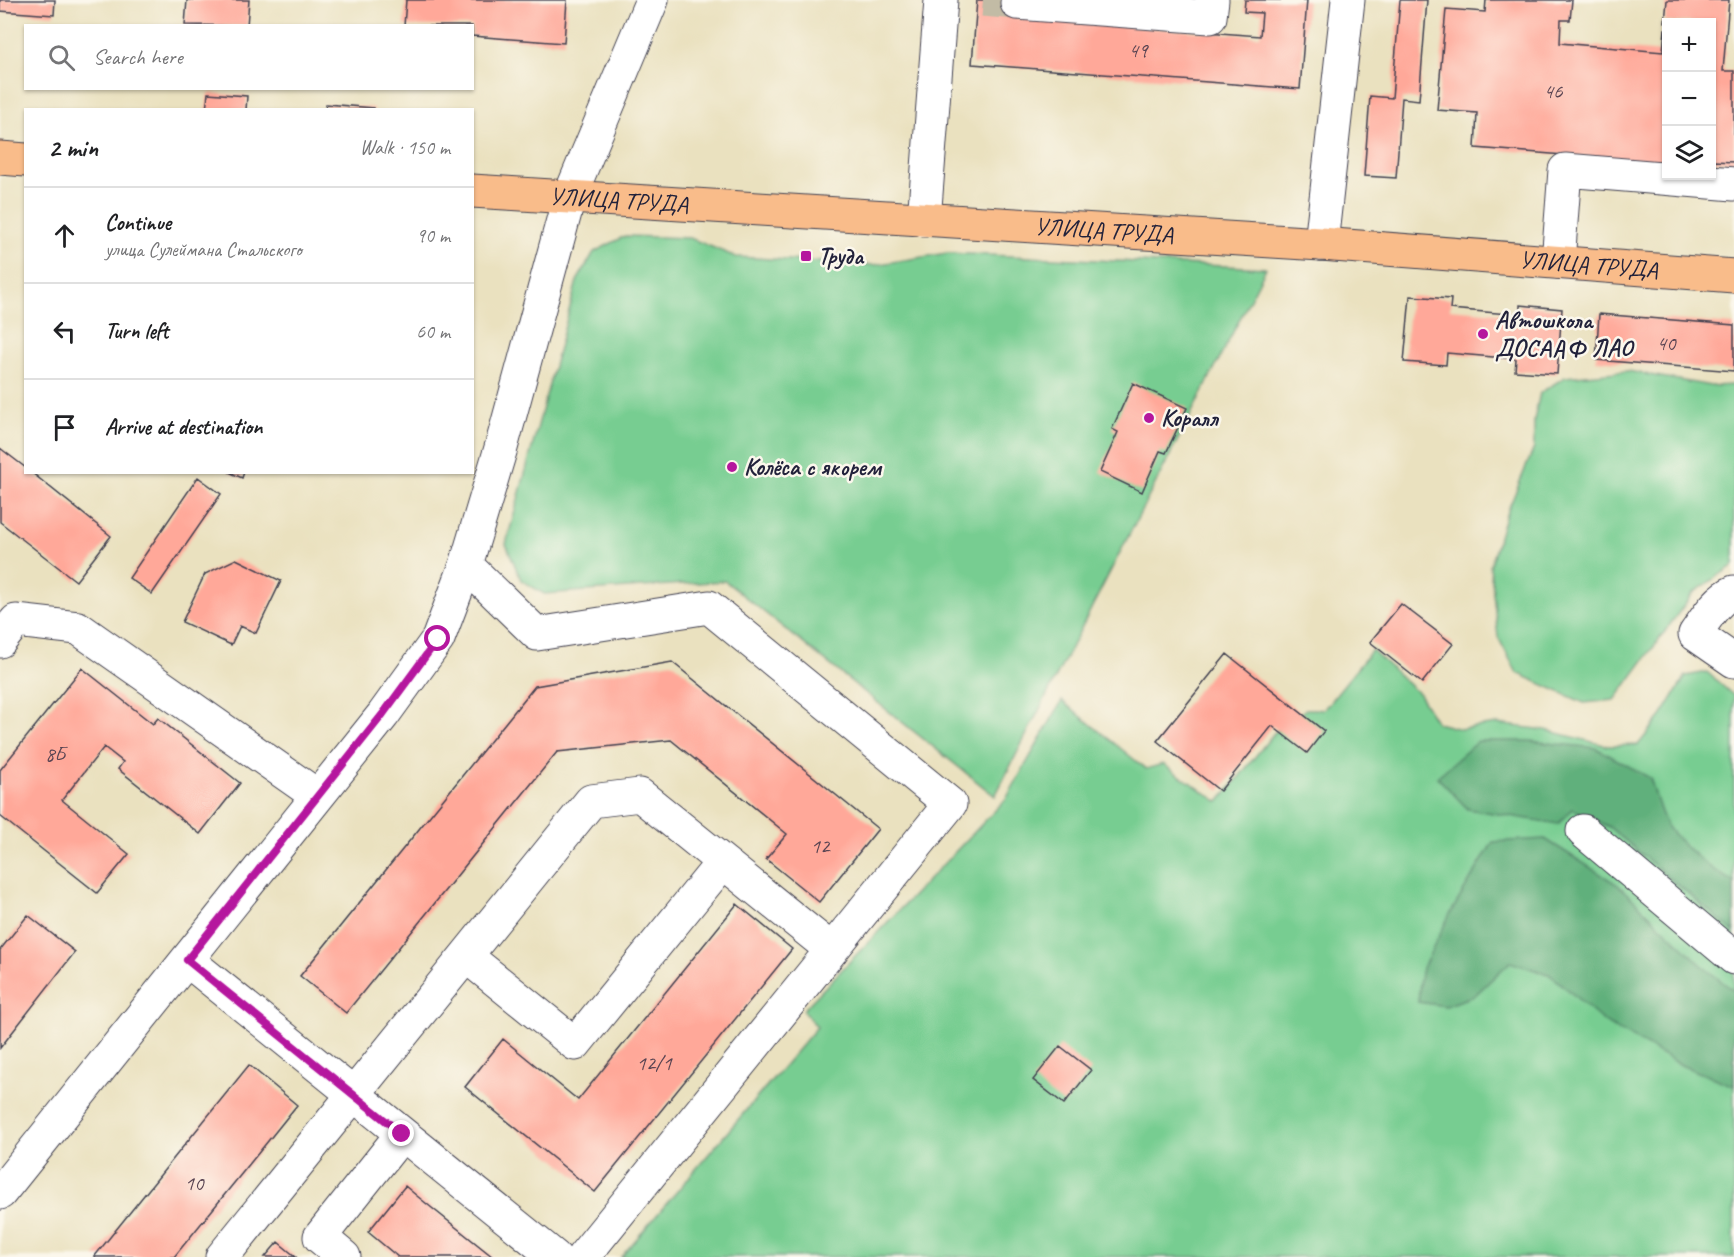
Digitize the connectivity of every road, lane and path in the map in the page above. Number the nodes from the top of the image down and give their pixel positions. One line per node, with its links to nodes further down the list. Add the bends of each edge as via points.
1 (652, 0): 10 (street)
2 (941, 0): 11 (street)
3 (1212, 0): 5 (street, via 1210,17)
4 (1348, 0): 12 (street)
5 (1033, 2)
6 (0, 158): 7 (main road)
7 (24, 160)
8 (1734, 184): 13 (street, via 1565,170)
9 (474, 191): 10 (main road, УЛИЦА ТРУДА)
10 (569, 198): 11 (main road, УЛИЦА ТРУДА); 15 (street)
11 (924, 220): 12 (main road, УЛИЦА ТРУДА)
12 (1321, 244): 13 (main road, УЛИЦА ТРУДА)
13 (1558, 262): 14 (main road, УЛИЦА ТРУДА)
14 (1734, 276)
15 (466, 565): 19 (street, via 438,639); 22 (street, via 537,634 708,607 950,804)
16 (1734, 592): 18 (street, via 1711,612 1695,634)
17 (0, 641): 19 (street, via 16,621 78,628)
18 (1734, 661)
19 (316, 795): 25 (street)
20 (1583, 831): 24 (street)
21 (723, 862): 22 (street); 23 (street, via 640,795 591,801); 23 (street, via 575,1044)
22 (832, 950): 32 (street)
23 (466, 956): 26 (street)
24 (1734, 958)
25 (187, 960): 26 (street); 28 (street)
26 (353, 1095): 27 (street); 29 (street)
27 (402, 1134): 30 (street, via 320,1237); 31 (street)
28 (0, 1193)
29 (222, 1257)
30 (344, 1257)
31 (555, 1257)
32 (583, 1257)

